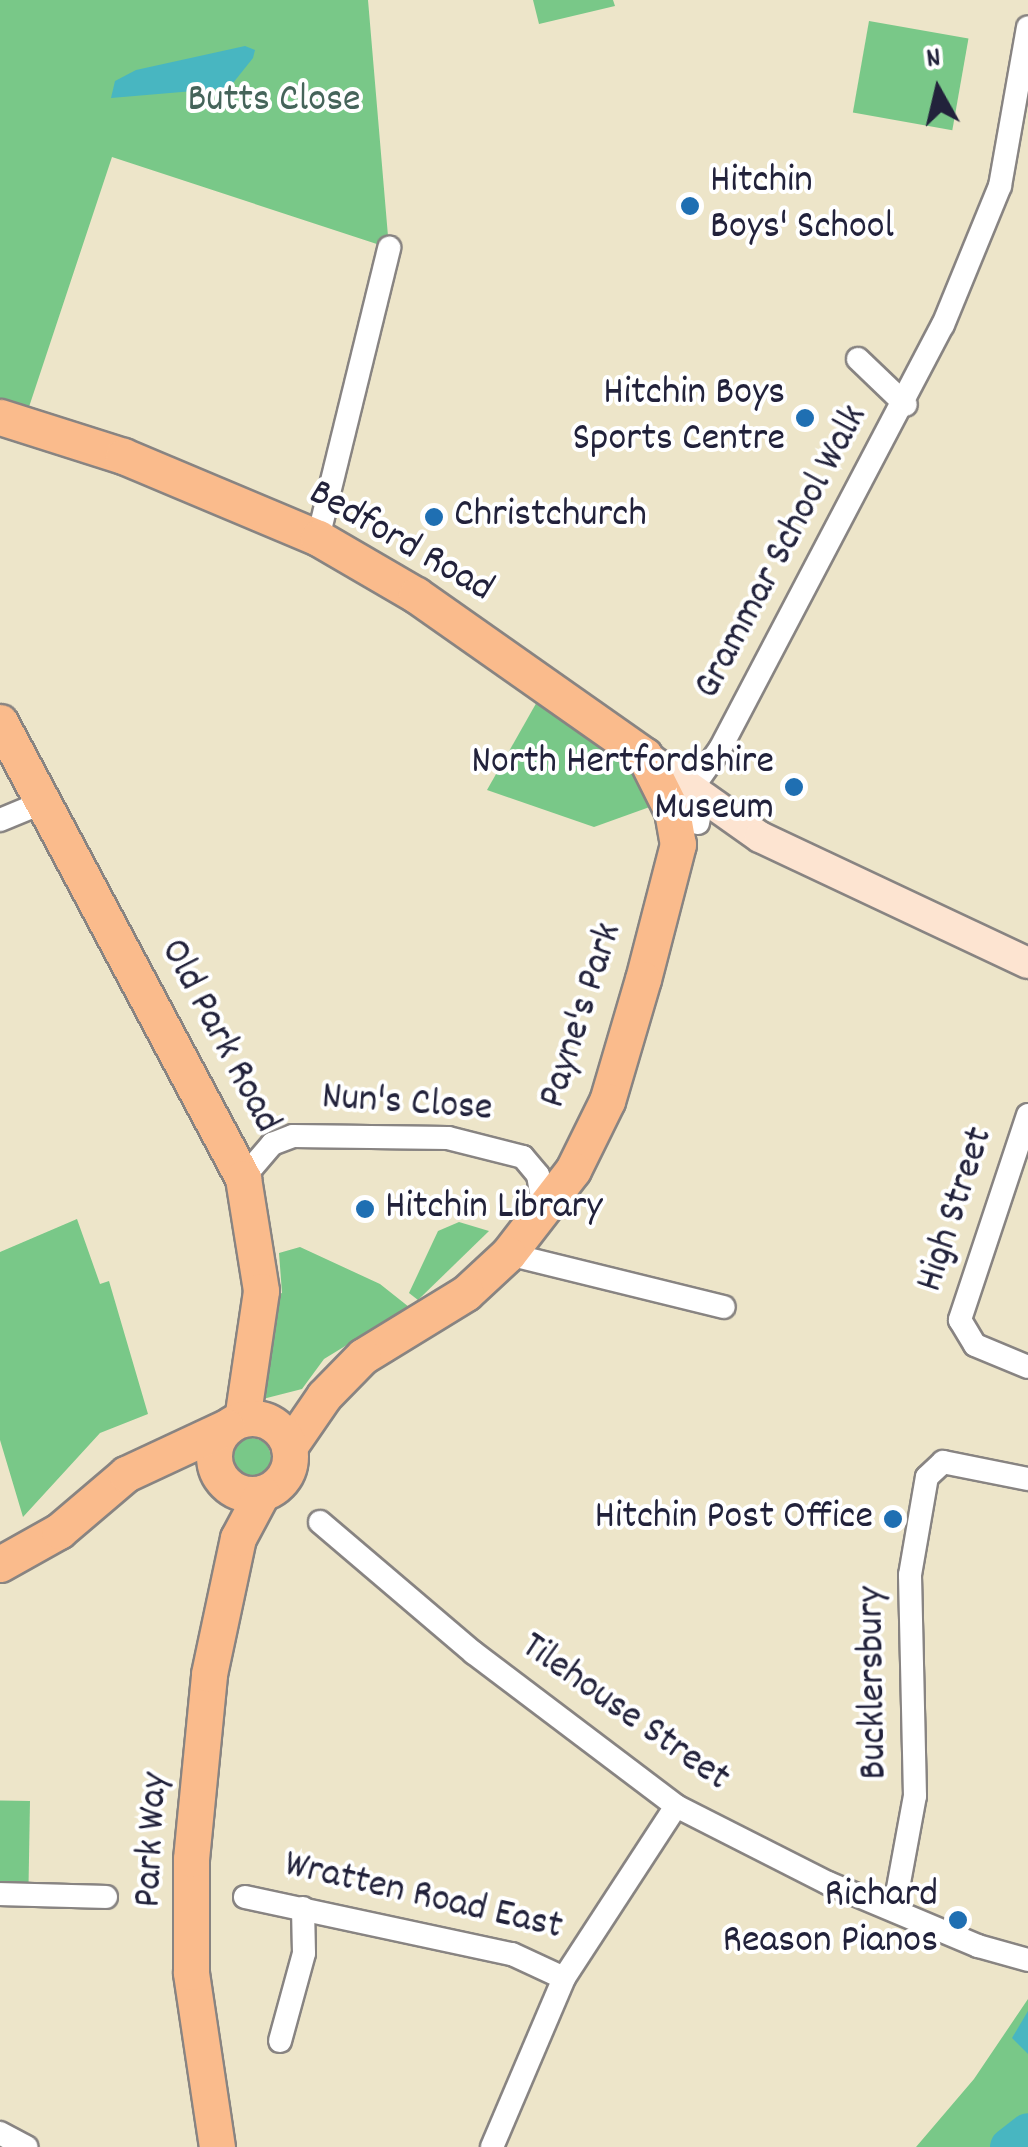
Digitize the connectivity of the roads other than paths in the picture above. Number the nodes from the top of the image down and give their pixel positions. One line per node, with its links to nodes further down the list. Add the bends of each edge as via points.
1 (1028, 27): 4 (street, Grammar School Walk, via 1000,186)
2 (389, 248): 6 (street)
3 (858, 359): 4 (street, Grammar School Walk)
4 (906, 404): 9 (street, Grammar School Walk, via 720,749)
5 (0, 418): 6 (main road, Bedford Road, via 123,456)
6 (318, 538): 8 (main road, Bedford Road, via 444,612)
7 (0, 722): 10 (main road, Old Park Road)
8 (644, 755): 9 (street); 13 (main road, Bedford Road)
9 (693, 787): 12 (street); 13 (street, via 702,803)
10 (46, 801): 11 (street); 16 (main road, Old Park Road)
11 (0, 820)
12 (733, 822): 13 (street); 14 (street)
13 (688, 834): 17 (main road, Payne's Park, via 607,1102)
14 (1028, 963)
15 (1028, 1115): 20 (street, High Street, via 970,1282 961,1330 975,1345)
16 (244, 1178): 17 (street, Nun's Close, via 272,1144 293,1136 448,1138 523,1158 538,1175); 21 (main road, Old Park Road, via 261,1291)
17 (544, 1210): 18 (main road, Payne's Park)
18 (508, 1254): 19 (street); 22 (main road, Payne's Park, via 466,1292 363,1356 324,1396)
19 (724, 1307)
20 (1028, 1368)
21 (234, 1423): 22 (main road, via 276,1426); 23 (main road); 24 (main road, via 214,1451)
22 (289, 1447): 26 (main road, via 287,1472)
23 (156, 1461): 24 (main road); 29 (main road, via 126,1474 59,1531)
24 (221, 1476): 26 (main road); 28 (main road, Park Way)
25 (1028, 1479): 35 (street, Bucklersbury, via 943,1462 927,1476 910,1575 915,1796)
26 (262, 1492): 28 (main road, Park Way)
27 (320, 1522): 30 (street, Tilehouse Street, via 474,1653)
28 (238, 1538): 41 (main road, Park Way, via 209,1674 191,1858 191,1972)
29 (0, 1564)
30 (676, 1806): 35 (street, Tilehouse Street); 37 (street, Wratten Road East)
31 (0, 1894): 32 (street)
32 (106, 1897)
33 (245, 1897): 34 (street, Wratten Road East)
34 (303, 1908): 37 (street, Wratten Road East, via 512,1954); 38 (street, via 304,1953 294,2009)
35 (894, 1910): 36 (street, Tilehouse Street)
36 (1028, 1960)
37 (564, 1978): 42 (street)
38 (280, 2041)
39 (0, 2133): 40 (street)
40 (26, 2147)
41 (218, 2147)
42 (492, 2147)

